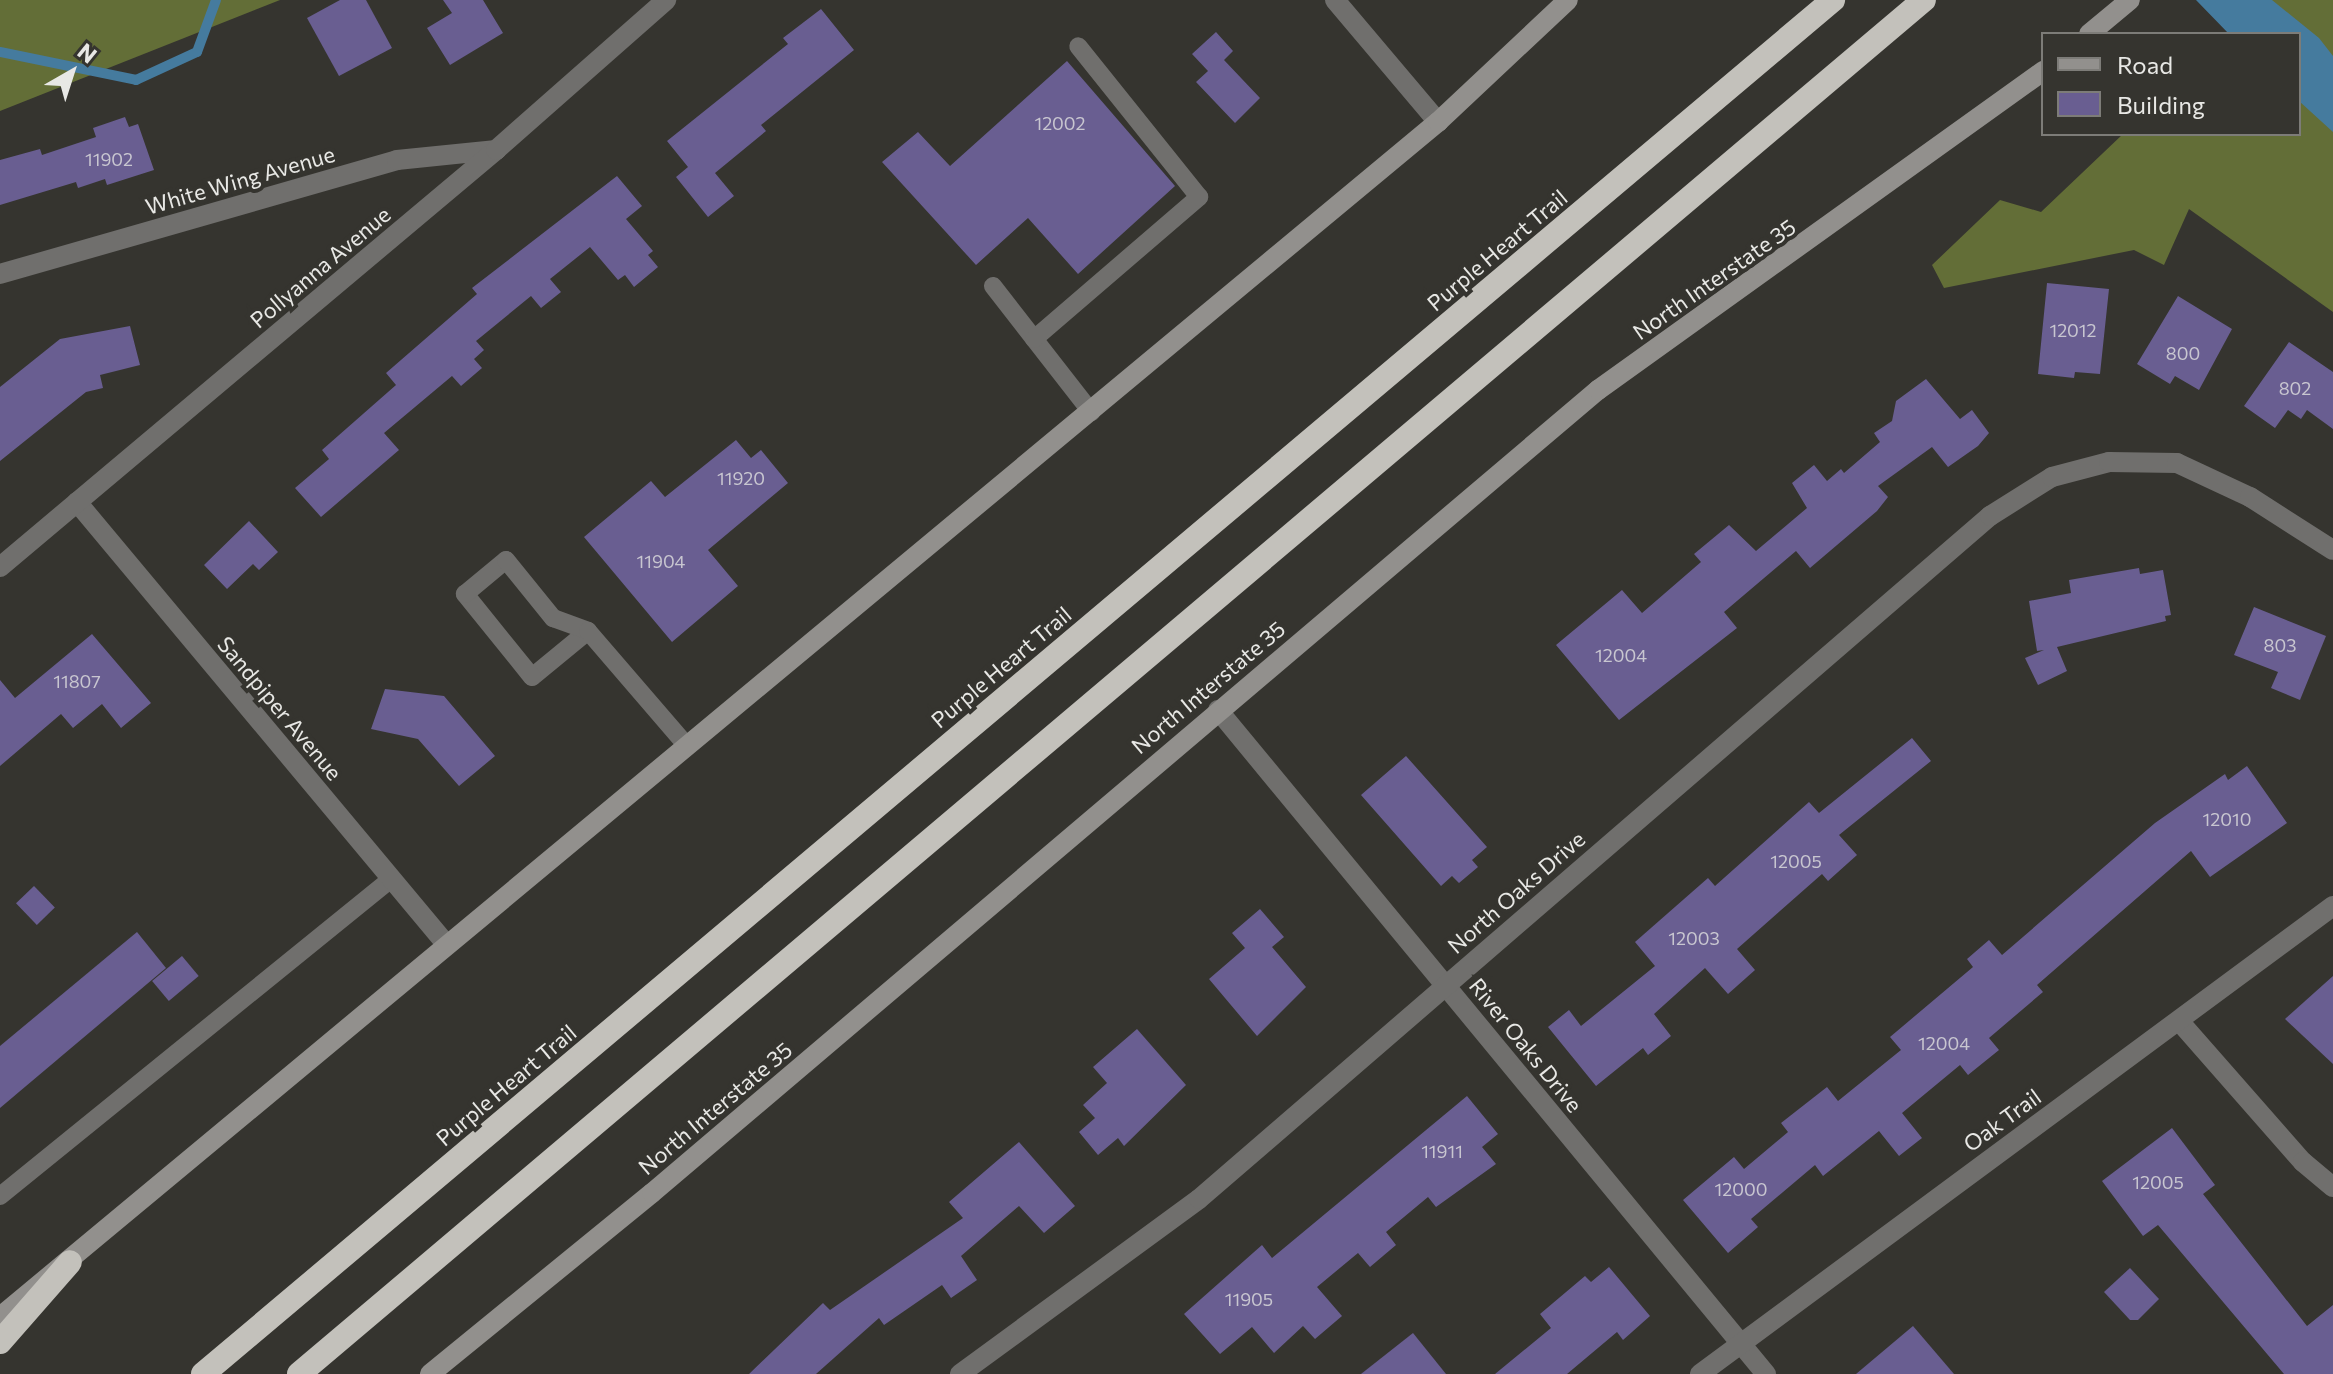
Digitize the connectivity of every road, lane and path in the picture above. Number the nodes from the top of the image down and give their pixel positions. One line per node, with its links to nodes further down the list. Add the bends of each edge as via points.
1 (666, 0): 11 (street, Pollyanna Avenue)
2 (1335, 0): 10 (street)
3 (1568, 0): 10 (main road)
4 (1833, 0): 33 (highway, Purple Heart Trail)
5 (1924, 0): 34 (highway)
6 (2130, 0): 7 (main road)
7 (2091, 32)
8 (1078, 46): 14 (lane, via 1199,197)
9 (2041, 72): 20 (main road, North Interstate 35, via 1598,390)
10 (1438, 122): 15 (main road)
11 (496, 150): 12 (street, White Wing Avenue, via 397,160); 16 (street, Pollyanna Avenue)
12 (0, 274)
13 (993, 286): 14 (lane)
14 (1034, 339): 15 (lane)
15 (1091, 412): 21 (main road)
16 (77, 502): 18 (street, Pollyanna Avenue); 22 (street, Sandpiper Avenue)
17 (2333, 550): 25 (street, North Oaks Drive, via 2250,497 2177,463 2109,462 2052,477 1990,516)
18 (0, 567)
19 (588, 631): 19 (lane, via 553,618 506,560 465,594 532,677); 21 (lane)
20 (1218, 710): 25 (street, River Oaks Drive); 35 (main road, North Interstate 35, via 652,1193)
21 (686, 745): 24 (main road)
22 (391, 879): 24 (street, Sandpiper Avenue); 28 (lane)
23 (2333, 906): 26 (street, Oak Trail)
24 (446, 944): 29 (main road)
25 (1446, 985): 32 (street, River Oaks Drive); 36 (street, North Oaks Drive, via 1199,1199)
26 (2179, 1021): 27 (street, via 2303,1162); 32 (street, Oak Trail)
27 (2333, 1187)
28 (0, 1196)
29 (70, 1262): 30 (main road); 31 (highway)
30 (0, 1317)
31 (0, 1342)
32 (1739, 1342): 37 (street, Oak Trail); 38 (street, River Oaks Drive)
33 (203, 1374)
34 (299, 1374)
35 (430, 1374)
36 (960, 1374)
37 (1700, 1374)
38 (1766, 1374)

